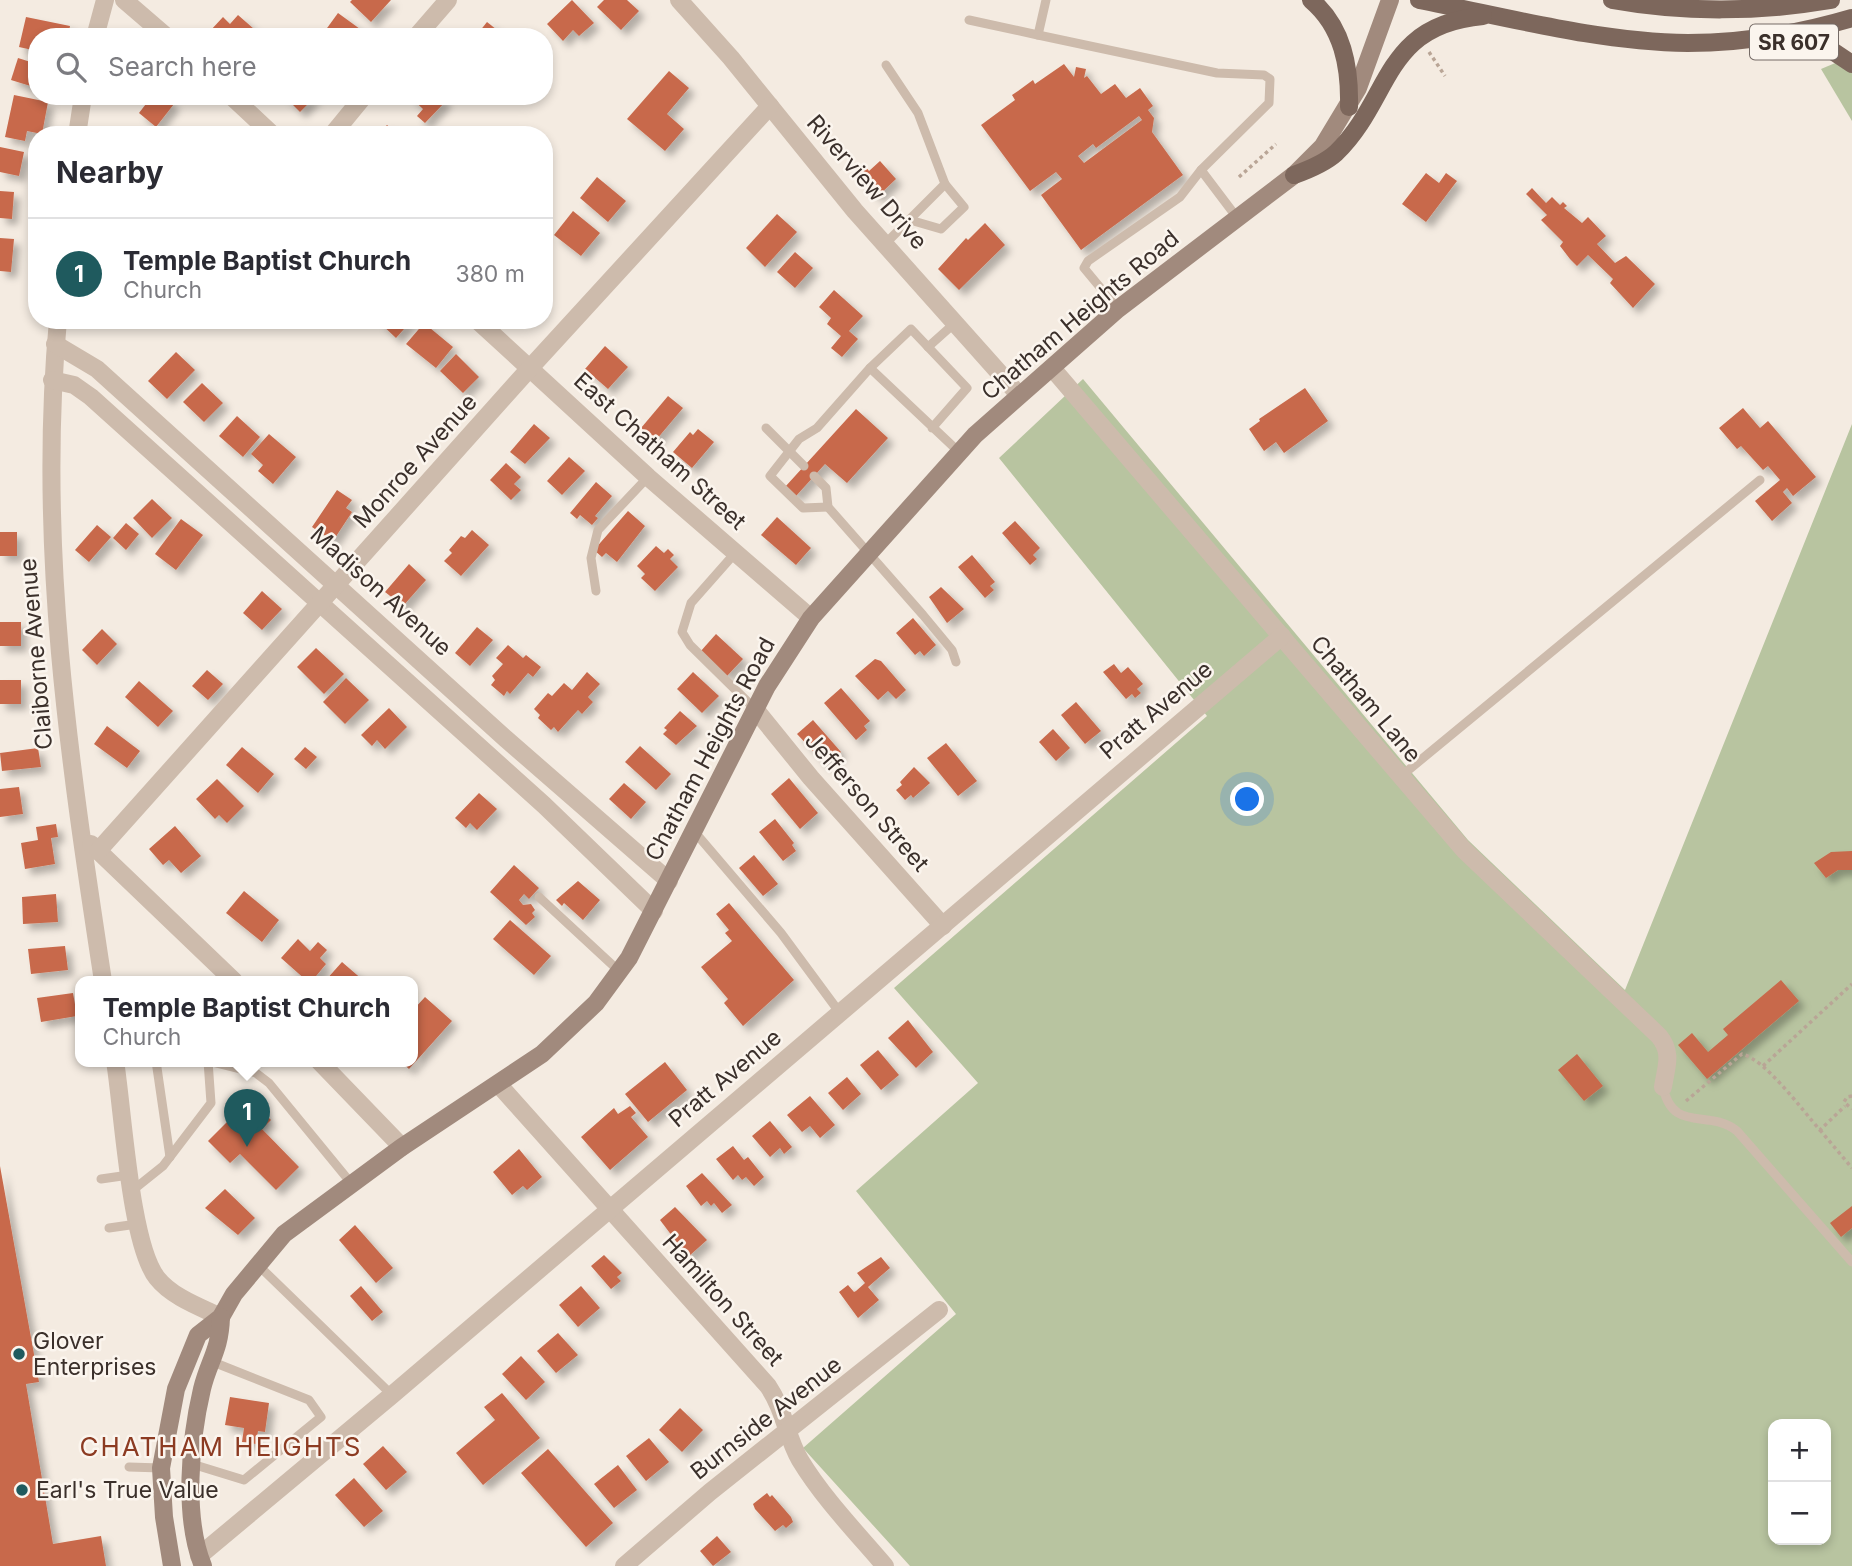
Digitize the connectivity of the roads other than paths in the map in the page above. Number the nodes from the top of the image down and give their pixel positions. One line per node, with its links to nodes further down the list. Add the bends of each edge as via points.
1 (105, 0): 14 (street)
2 (124, 0): 15 (street)
3 (448, 0): 16 (street)
4 (679, 0): 24 (street, Riverview Drive)
5 (1046, 0): 17 (lane)
6 (1311, 0): 25 (main road, via 1329,17 1344,50)
7 (1390, 0): 25 (main road, Chatham Heights Road)
8 (1419, 0): 11 (main road)
9 (1612, 0): 10 (main road, via 1715,9)
10 (1831, 0)
11 (1497, 15): 18 (main road, via 1635,39); 30 (main road, via 1451,22 1417,40 1392,66 1336,154)
12 (1852, 18): 18 (main road)
13 (969, 20): 17 (lane)
14 (97, 28)
15 (157, 28)
16 (424, 28)
17 (1038, 35): 29 (lane, via 1217,73 1270,79 1269,103)
18 (1730, 40): 19 (main road, SR 607, via 1815,44 1836,51)
19 (1852, 64)
20 (886, 65): 31 (lane, via 918,113)
21 (81, 105): 26 (street)
22 (241, 105): 27 (street)
23 (356, 105): 28 (street)
24 (770, 106): 34 (street, Riverview Drive); 41 (street, Monroe Avenue)
25 (1349, 107): 30 (main road, Chatham Heights Road, via 1323,146)
26 (78, 126)
27 (263, 126)
28 (339, 126)
29 (1201, 170): 32 (lane); 35 (lane, via 1180,197 1084,268)
30 (1294, 175): 32 (main road, Chatham Heights Road)
31 (945, 184): 33 (lane); 33 (lane, via 964,207 941,229)
32 (1238, 219): 35 (main road, Chatham Heights Road)
33 (910, 220): 34 (lane)
34 (885, 244): 36 (street, Riverview Drive)
35 (1118, 309): 43 (main road, Chatham Heights Road)
36 (956, 322): 40 (lane); 45 (street, Riverview Drive)
37 (57, 329): 39 (street, Claiborne Avenue)
38 (487, 329): 41 (street, East Chatham Street)
39 (55, 344): 44 (street, Claiborne Avenue); 57 (street, Madison Avenue, via 97,369)
40 (928, 347): 42 (lane, via 911,329); 47 (lane, via 967,388)
41 (530, 368): 52 (street, East Chatham Street); 57 (street, Monroe Avenue)
42 (870, 368): 47 (lane); 49 (lane)
43 (1052, 368): 45 (main road, Chatham Heights Road); 61 (street, Chatham Lane)
44 (52, 380): 59 (street, via 74,385 91,397); 66 (street, Claiborne Avenue, via 50,513 57,646)
45 (1019, 395): 48 (main road, Chatham Heights Road)
46 (766, 428): 49 (lane)
47 (932, 428): 48 (lane)
48 (959, 452): 55 (main road, Chatham Heights Road)
49 (789, 453): 50 (lane); 54 (lane, via 771,477 803,508)
50 (804, 466)
51 (814, 475): 54 (lane, via 826,488)
52 (648, 477): 56 (street, East Chatham Street); 58 (lane, via 598,530 591,558)
53 (1760, 480): 64 (lane)
54 (828, 507): 55 (lane)
55 (869, 550): 60 (main road, Chatham Heights Road); 62 (lane, via 951,650)
56 (736, 551): 60 (street, East Chatham Street); 63 (lane, via 691,603 682,632)
57 (338, 584): 59 (street, Monroe Avenue); 68 (street, Madison Avenue)
58 (596, 591)
59 (320, 604): 67 (street, Monroe Avenue); 70 (street)
60 (811, 618): 63 (main road, Chatham Heights Road)
61 (1282, 636): 64 (street, Chatham Lane); 71 (street, Pratt Avenue)
62 (956, 663)
63 (755, 709): 65 (main road, Chatham Heights Road); 71 (street, Jefferson Street)
64 (1400, 778): 82 (street, Chatham Lane, via 1488,875 1663,1041 1668,1063)
65 (693, 830): 68 (main road, Chatham Heights Road); 75 (lane, via 781,933)
66 (81, 835): 67 (street); 73 (street, Claiborne Avenue)
67 (98, 851): 74 (street)
68 (668, 881): 70 (main road, Chatham Heights Road)
69 (539, 897): 72 (lane)
70 (654, 911): 72 (main road, Chatham Heights Road)
71 (943, 926): 75 (street, Pratt Avenue)
72 (620, 972): 81 (main road, Chatham Heights Road, via 569,1032)
73 (102, 976)
74 (229, 976)
75 (840, 1013): 88 (street, Pratt Avenue)
76 (116, 1067): 86 (street)
77 (157, 1067): 84 (lane)
78 (208, 1067): 84 (lane, via 211,1103)
79 (232, 1067): 87 (lane, via 256,1073 269,1083)
80 (324, 1067): 83 (street)
81 (499, 1085): 83 (main road, Chatham Heights Road); 88 (street, Hamilton Street)
82 (1663, 1087): 91 (lane, via 1673,1111 1685,1118 1715,1119 1737,1131)
83 (402, 1147): 87 (main road, Chatham Heights Road)
84 (170, 1157): 86 (lane)
85 (102, 1179): 86 (lane)
86 (132, 1182): 89 (street)
87 (351, 1183): 92 (main road, Chatham Heights Road, via 284,1234)
88 (608, 1210): 96 (street, Pratt Avenue); 97 (street, Hamilton Street, via 768,1386)
89 (137, 1224): 90 (lane); 94 (street, via 143,1251 159,1280)
90 (109, 1228)
91 (1852, 1262)
92 (257, 1264): 94 (main road, Chatham Heights Road); 96 (lane)
93 (939, 1310): 97 (street, Burnside Avenue)
94 (221, 1317): 95 (main road, Chatham Heights Road, via 220,1342); 100 (main road, Chatham Heights Road, via 198,1335 176,1388)
95 (212, 1362): 98 (main road, Chatham Heights Road, via 202,1386); 98 (lane, via 309,1400 321,1417 244,1480)
96 (392, 1395): 101 (street, Pratt Avenue)
97 (789, 1431): 103 (street, Burnside Avenue); 104 (street, Hamilton Street, via 812,1479)
98 (192, 1464): 101 (main road, Chatham Heights Road, via 194,1525)
99 (129, 1467): 100 (lane)
100 (161, 1468): 102 (main road, Chatham Heights Road)
101 (201, 1561)
102 (172, 1566)
103 (624, 1566)
104 (885, 1566)

